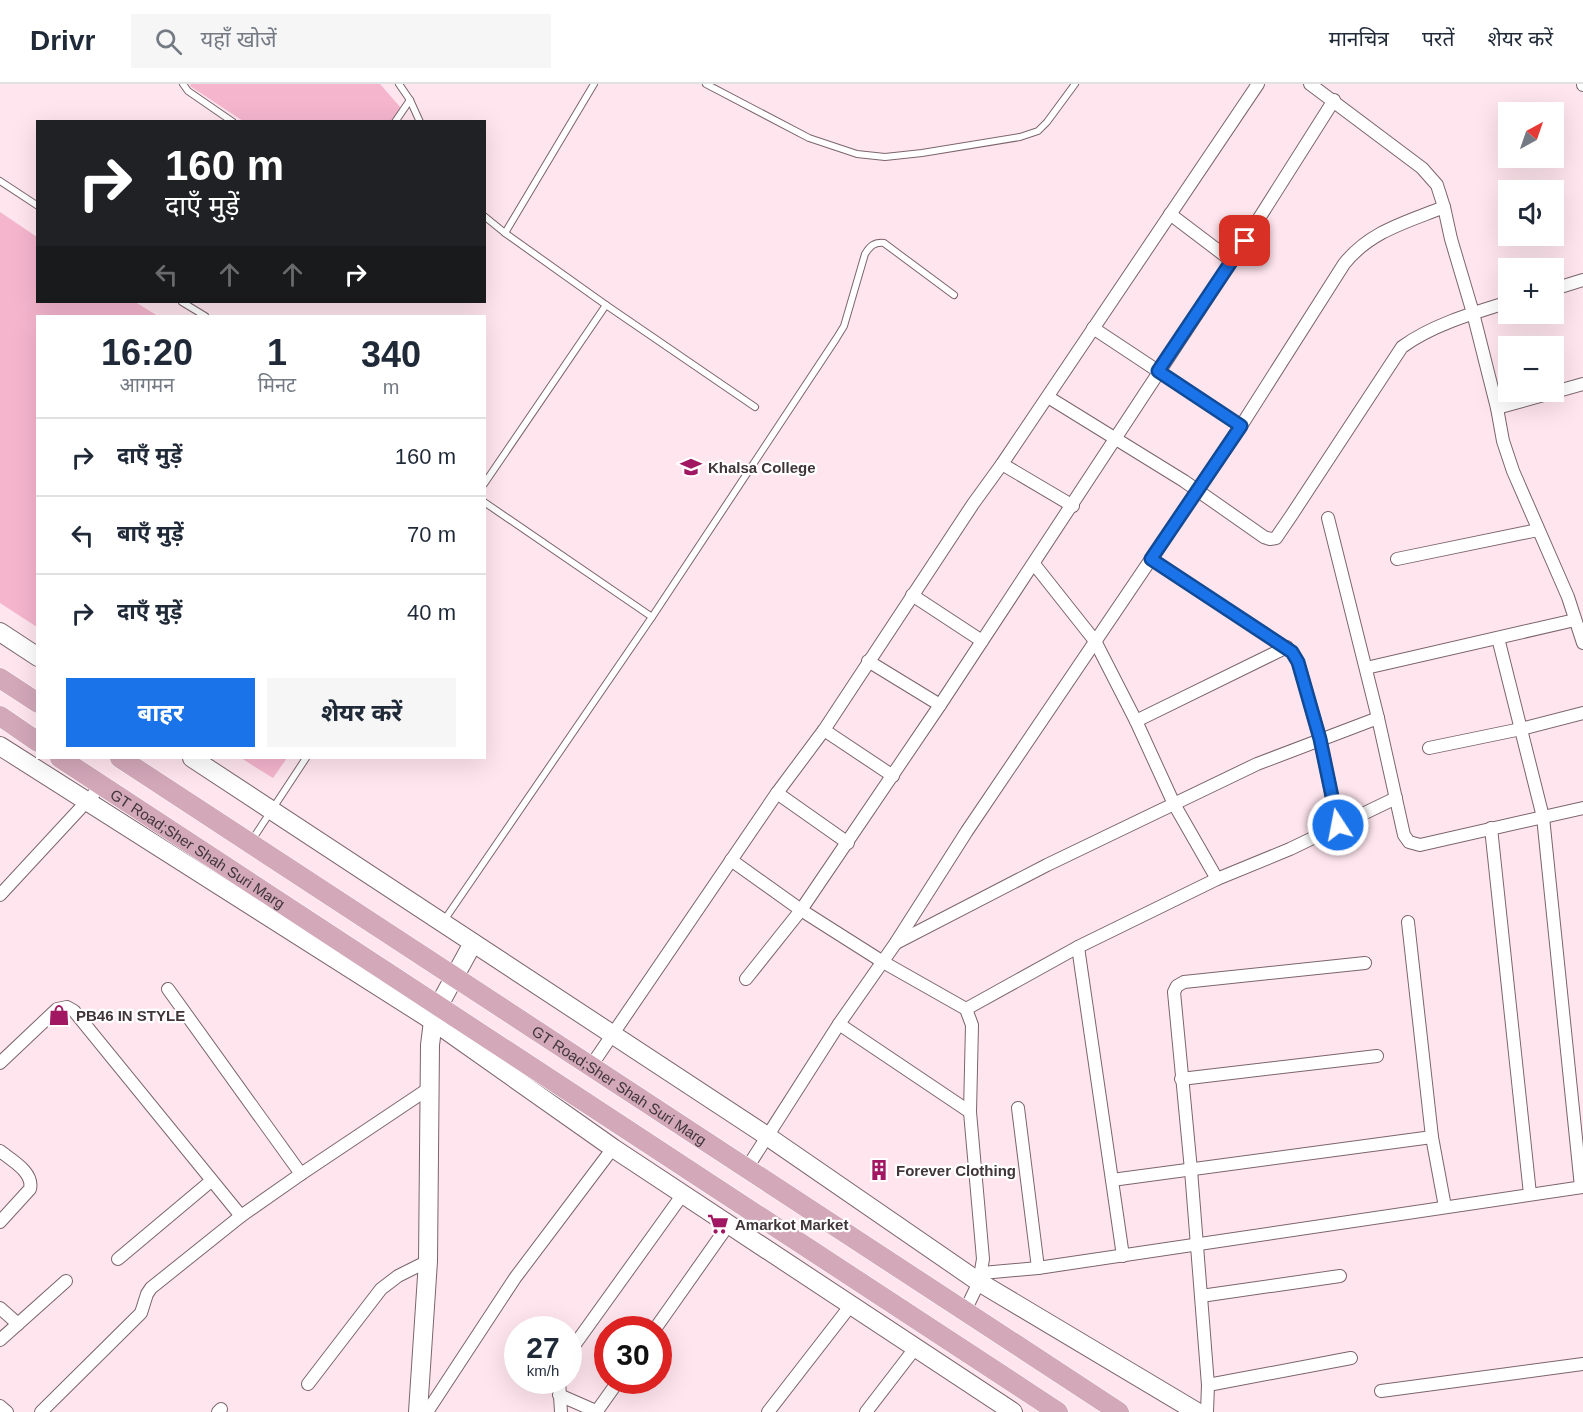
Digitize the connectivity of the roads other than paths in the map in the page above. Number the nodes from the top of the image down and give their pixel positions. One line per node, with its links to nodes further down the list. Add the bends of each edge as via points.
1 (183, 84): 10 (lane)
2 (399, 84): 8 (lane)
3 (594, 84): 18 (lane)
4 (706, 84): 5 (lane, via 809,138 857,154 885,157 1009,139 1038,130)
5 (1075, 84)
6 (1258, 84): 16 (street)
7 (1310, 84): 9 (street)
8 (410, 100): 11 (lane); 12 (lane)
9 (1334, 100): 15 (street, via 1431,176); 19 (street)
10 (230, 120)
11 (396, 120)
12 (419, 120)
13 (0, 181): 14 (lane)
14 (36, 205)
15 (1444, 207): 26 (street); 34 (street, via 1373,236 1352,254)
16 (1170, 214): 19 (street); 28 (street)
17 (486, 218): 18 (lane)
18 (505, 233): 24 (lane)
19 (1232, 261): 29 (street)
20 (1583, 280): 21 (street)
21 (1564, 286)
22 (954, 295): 47 (lane, via 884,243 868,249 844,326)
23 (184, 303): 27 (lane)
24 (606, 305): 32 (lane); 37 (lane)
25 (1498, 305): 26 (street)
26 (1473, 313): 33 (street); 38 (street, via 1418,336 1402,347 1276,538 1264,537)
27 (203, 315)
28 (1093, 328): 29 (street); 31 (street)
29 (1158, 371): 34 (street); 35 (street)
30 (1583, 384): 33 (street)
31 (1048, 396): 35 (street); 36 (street)
32 (755, 407)
33 (1497, 408): 42 (street, via 1513,471)
34 (1241, 426): 38 (street)
35 (1115, 438): 38 (street); 40 (street)
36 (1002, 464): 40 (street); 46 (street)
37 (486, 481)
38 (1198, 490): 43 (street)
39 (486, 503): 47 (lane)
40 (1073, 506): 45 (street)
41 (1328, 518): 57 (street)
42 (1538, 530): 44 (street); 48 (street)
43 (1151, 559): 52 (street); 54 (street)
44 (1398, 559)
45 (1034, 564): 51 (street); 52 (street)
46 (912, 595): 51 (street); 56 (street)
47 (651, 617): 92 (lane)
48 (1575, 620): 50 (street); 53 (street)
49 (0, 632): 55 (main road)
50 (1498, 638): 57 (street); 65 (street)
51 (982, 641): 60 (street)
52 (1095, 641): 64 (street); 95 (street)
53 (1583, 643)
54 (1287, 647): 64 (street); 67 (street, via 1298,662)
55 (36, 656)
56 (868, 661): 60 (street); 66 (street)
57 (1366, 668): 63 (street)
58 (0, 678): 59 (main road)
59 (36, 702)
60 (940, 705): 75 (street)
61 (1583, 713): 65 (street)
62 (0, 716): 68 (main road)
63 (1378, 718): 67 (street); 78 (street)
64 (1136, 721): 80 (street)
65 (1521, 729): 70 (street); 83 (street)
66 (824, 730): 75 (street); 77 (street)
67 (1320, 739): 80 (street); 84 (street)
68 (36, 741)
69 (0, 747): 79 (main road)
70 (1429, 748)
71 (61, 759): 76 (main road, GT Road;Sher Shah Suri Marg)
72 (122, 759): 86 (main road, GT Road;Sher Shah Suri Marg)
73 (194, 759): 82 (main road)
74 (305, 759): 82 (lane)
75 (893, 776): 87 (street)
76 (101, 786): 79 (street); 103 (main road, GT Road;Sher Shah Suri Marg)
77 (777, 793): 87 (street); 88 (street)
78 (1396, 798): 84 (street); 85 (street, via 1404,835 1414,844 1435,843)
79 (86, 802): 90 (street); 103 (main road)
80 (1174, 804): 89 (street); 95 (street)
81 (1583, 808): 83 (street)
82 (272, 810): 86 (lane); 92 (main road)
83 (1543, 817): 85 (street); 122 (street)
84 (1338, 825): 89 (street)
85 (1491, 828): 124 (street)
86 (250, 843): 99 (main road, GT Road;Sher Shah Suri Marg)
87 (848, 843): 91 (street)
88 (731, 860): 91 (street); 105 (street)
89 (1217, 879): 96 (street)
90 (0, 895)
91 (801, 910): 97 (street); 100 (street)
92 (443, 922): 94 (main road)
93 (1408, 922): 114 (street)
94 (473, 943): 99 (main road); 105 (main road)
95 (895, 944): 97 (street)
96 (1078, 947): 102 (street); 120 (street)
97 (883, 962): 102 (street); 104 (street)
98 (1365, 963): 109 (street, via 1180,984 1174,992)
99 (453, 978): 103 (main road); 108 (main road, GT Road;Sher Shah Suri Marg)
100 (746, 979)
101 (168, 989): 119 (street)
102 (966, 1009): 112 (street, via 972,1025)
103 (435, 1014): 110 (main road); 115 (main road); 163 (main road, GT Road;Sher Shah Suri Marg, via 863,1282)
104 (839, 1024): 112 (street); 113 (street)
105 (612, 1034): 108 (street); 113 (main road)
106 (1377, 1056): 109 (street)
107 (0, 1064): 121 (street, via 57,1009 67,1007)
108 (591, 1066): 117 (main road, GT Road;Sher Shah Suri Marg)
109 (1181, 1079): 118 (street)
110 (428, 1089): 119 (street); 132 (main road)
111 (1018, 1108): 133 (street)
112 (970, 1112): 135 (street, via 983,1252)
113 (767, 1136): 117 (street); 135 (main road)
114 (1432, 1137): 118 (street); 125 (street)
115 (613, 1148): 123 (main road); 157 (street, via 515,1278)
116 (0, 1151): 127 (street, via 27,1174 31,1184)
117 (747, 1168): 140 (main road, GT Road;Sher Shah Suri Marg)
118 (1191, 1170): 120 (street); 129 (street)
119 (301, 1174): 126 (street)
120 (1112, 1180): 130 (street)
121 (211, 1181): 126 (street); 131 (street)
122 (1582, 1187): 124 (street)
123 (683, 1194): 128 (main road); 143 (street)
124 (1530, 1194): 125 (street)
125 (1445, 1207): 129 (street)
126 (241, 1216): 155 (street, via 151,1288 141,1313)
127 (0, 1222)
128 (729, 1224): 138 (main road); 141 (street)
129 (1197, 1244): 130 (street); 137 (street)
130 (1123, 1256): 133 (street)
131 (118, 1259)
132 (428, 1261): 148 (street, via 381,1289); 156 (main road)
133 (1038, 1268): 135 (street)
134 (1340, 1276): 137 (street)
135 (980, 1277): 140 (street); 165 (main road)
136 (66, 1281): 142 (street)
137 (1201, 1296): 149 (street)
138 (851, 1305): 145 (main road); 160 (street)
139 (0, 1308): 142 (street)
140 (965, 1311): 164 (main road, GT Road;Sher Shah Suri Marg)
141 (664, 1316)
142 (18, 1324): 144 (street)
143 (582, 1335)
144 (0, 1340)
145 (916, 1347): 161 (street); 162 (main road)
146 (1351, 1358): 149 (street)
147 (1583, 1364): 150 (street)
148 (308, 1384)
149 (1208, 1385): 166 (street)
150 (1381, 1390)
151 (609, 1394): 159 (street)
152 (559, 1395): 158 (street); 159 (street)
153 (0, 1406): 154 (street)
154 (7, 1412)
155 (41, 1412)
156 (418, 1412)
157 (427, 1412)
158 (561, 1412)
159 (597, 1412)
160 (768, 1412)
161 (866, 1412)
162 (1013, 1412)
163 (1058, 1412)
164 (1119, 1412)
165 (1197, 1412)
166 (1207, 1412)

